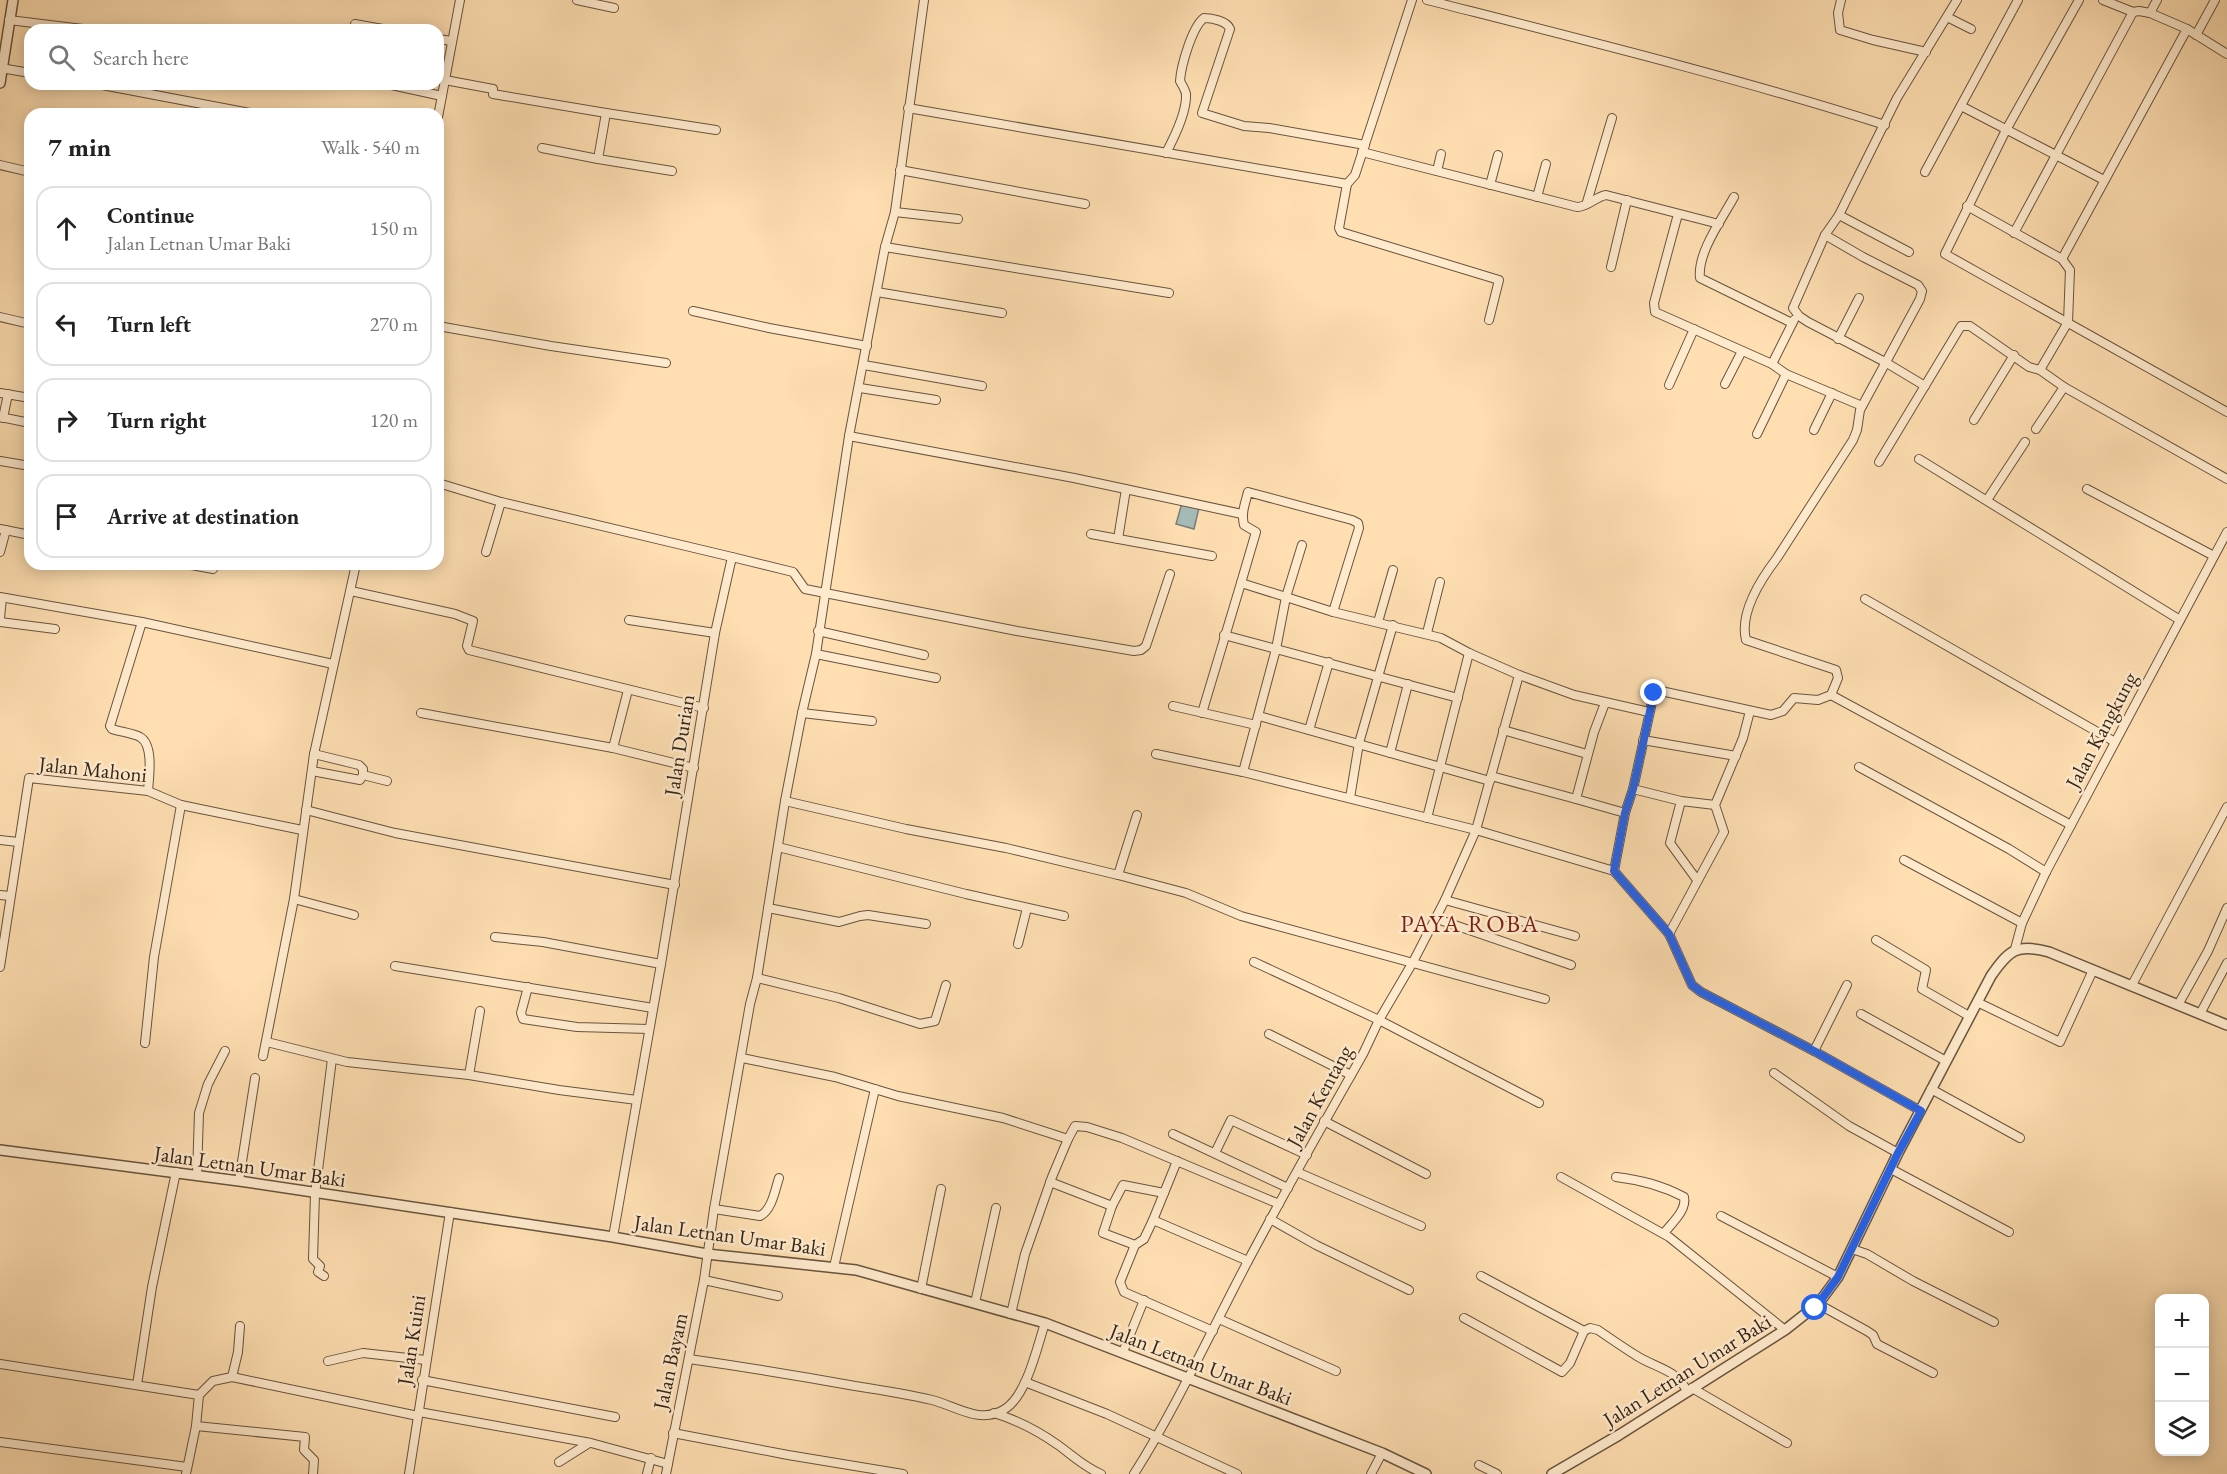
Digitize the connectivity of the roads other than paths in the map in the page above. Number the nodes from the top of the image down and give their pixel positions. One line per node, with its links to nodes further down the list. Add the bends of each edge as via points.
1 (13, 0): 18 (street)
2 (460, 0): 24 (street)
3 (577, 0): 14 (street)
4 (924, 0): 39 (street, Jalan Bayam)
5 (1412, 0): 46 (street)
6 (1427, 0): 42 (street, via 1620,49)
7 (1841, 0): 25 (street, via 1840,30)
8 (1957, 0): 17 (street)
9 (2018, 0): 36 (street)
10 (2079, 0): 44 (street)
11 (2103, 0): 15 (street)
12 (2157, 0): 16 (street)
13 (2215, 0): 22 (street)
14 (614, 8)
15 (2133, 12): 16 (street); 50 (street)
16 (2150, 13): 21 (street)
17 (1947, 17): 20 (street); 25 (street)
18 (6, 25): 19 (street); 27 (street)
19 (24, 26)
20 (1971, 29)
21 (2187, 29): 22 (street); 59 (street)
22 (2196, 35): 26 (street)
23 (444, 40): 24 (street)
24 (452, 41): 30 (street)
25 (1926, 52): 42 (street)
26 (2227, 54)
27 (1, 68): 28 (street); 29 (street)
28 (24, 72)
29 (0, 80)
30 (445, 80): 31 (street); 40 (street, via 492,89 493,94)
31 (444, 85)
32 (129, 90): 37 (street)
33 (414, 90): 35 (street)
34 (443, 90): 35 (street)
35 (442, 96): 38 (street)
36 (1961, 106): 44 (street); 58 (street)
37 (223, 108)
38 (440, 108)
39 (908, 108): 47 (street); 54 (street, Jalan Bayam)
40 (606, 113): 43 (street); 51 (street)
41 (1612, 118): 66 (street)
42 (1885, 125): 70 (street)
43 (716, 130)
44 (2006, 130): 50 (street); 67 (street)
45 (543, 148): 51 (street)
46 (1364, 148): 47 (street, via 1279,129 1244,126 1202,113 1230,29 1226,24 1204,18 1197,25 1182,69 1180,81 1186,98); 57 (street); 60 (street, via 1355,175)
47 (1166, 153): 60 (street)
48 (1441, 154): 57 (street)
49 (1498, 155): 61 (street)
50 (2055, 155): 59 (street); 73 (street)
51 (598, 159): 56 (street)
52 (1546, 164): 62 (street)
53 (0, 165): 55 (street)
54 (900, 170): 65 (street); 68 (street, Jalan Bayam)
55 (24, 171)
56 (672, 171)
57 (1437, 171): 61 (street)
58 (1925, 172)
59 (2104, 180): 77 (street)
60 (1347, 184): 86 (street, via 1341,232 1499,280)
61 (1490, 185): 62 (street)
62 (1537, 197): 66 (street, via 1577,207)
63 (1734, 197): 72 (street)
64 (1627, 200): 66 (street, via 1606,195); 69 (street); 78 (street)
65 (1084, 204)
66 (1587, 204)
67 (1967, 206): 73 (street); 87 (street, via 1945,254)
68 (896, 212): 71 (street); 75 (street, Jalan Bayam)
69 (1678, 214): 72 (street); 91 (street, via 1653,308)
70 (1839, 215): 74 (street); 76 (street)
71 (958, 219)
72 (1719, 224): 89 (street, via 1703,254 1700,278)
73 (2014, 233): 77 (street)
74 (1825, 235): 84 (street, via 1793,308); 96 (street, via 1918,285 1922,291)
75 (885, 247): 79 (street, Jalan Bayam); 80 (street)
76 (1909, 252)
77 (2062, 258): 87 (street, via 2070,270)
78 (1611, 267)
79 (877, 292): 83 (street); 93 (street, Jalan Bayam)
80 (1169, 293)
81 (1859, 298): 92 (street)
82 (693, 311): 93 (street)
83 (1002, 313)
84 (1797, 313): 89 (street); 92 (street)
85 (0, 317): 88 (street)
86 (1489, 320)
87 (2068, 322): 100 (street); 113 (street)
88 (24, 323)
89 (1792, 323): 99 (street)
90 (444, 327): 97 (street)
91 (1694, 329): 94 (street); 103 (street)
92 (1838, 339): 96 (street)
93 (867, 346): 98 (street, Jalan Bayam)
94 (1742, 351): 99 (street); 102 (street)
95 (2014, 355): 100 (street); 105 (street, via 1970,326 1961,326); 115 (street)
96 (1885, 362): 105 (street); 112 (street)
97 (666, 363)
98 (864, 364): 104 (street); 107 (street, Jalan Bayam)
99 (1772, 364): 101 (street)
100 (2040, 370): 106 (street)
101 (1786, 374): 108 (street); 119 (street)
102 (1725, 384)
103 (1669, 385)
104 (982, 386)
105 (1925, 386): 124 (street)
106 (2064, 387): 117 (street); 126 (street)
107 (860, 388): 111 (street); 120 (street, Jalan Bayam)
108 (1832, 393): 112 (street); 118 (street)
109 (4, 394): 110 (street); 114 (street)
110 (24, 397)
111 (936, 400)
112 (1862, 406): 177 (street, via 1853,440 1754,593 1744,633 1748,641 1836,670 1838,678)
113 (2227, 412)
114 (1, 417): 116 (street)
115 (1974, 420)
116 (24, 422)
117 (2036, 429)
118 (1814, 430)
119 (1757, 434)
120 (849, 436): 128 (street); 150 (street, Jalan Bayam)
121 (2025, 442): 130 (street)
122 (1919, 459): 130 (street)
123 (0, 461): 125 (street)
124 (1879, 462)
125 (24, 465)
126 (2227, 479)
127 (444, 485): 131 (street)
128 (1126, 489): 132 (street); 137 (street)
129 (2087, 489): 142 (street)
130 (1987, 500): 157 (street)
131 (501, 502): 140 (street); 143 (street)
132 (1242, 514): 148 (street, via 1244,525 1256,532); 154 (street, via 1248,492 1358,523)
133 (3, 530): 135 (street); 139 (street)
134 (2227, 532): 142 (street, Jalan Kangkung)
135 (24, 534)
136 (1090, 534): 137 (street)
137 (1118, 539): 141 (street)
138 (1302, 545): 151 (street)
139 (0, 552)
140 (486, 552)
141 (1212, 556)
142 (2214, 556): 157 (street, Jalan Kangkung)
143 (732, 557): 150 (street, via 793,572 802,587); 163 (street, Jalan Durian)
144 (355, 570): 149 (street)
145 (1393, 570): 159 (street)
146 (1170, 574): 150 (street, via 1148,641 1138,651)
147 (1440, 582): 164 (street)
148 (1241, 583): 151 (street); 165 (street)
149 (351, 591): 171 (street); 176 (street, via 473,621 469,650)
150 (825, 593): 162 (street, Jalan Bayam)
151 (1286, 597): 154 (street); 166 (street)
152 (1, 598): 155 (street); 158 (street)
153 (1865, 599): 193 (street)
154 (1333, 612): 159 (street)
155 (0, 620): 161 (street)
156 (629, 620): 163 (street)
157 (2180, 620): 193 (street, Jalan Kangkung)
158 (142, 622): 171 (street); 210 (street, via 110,726 145,742 150,753)
159 (1378, 622): 160 (street)
160 (1392, 626): 164 (street); 173 (street)
161 (55, 629)
162 (818, 631): 168 (street, Jalan Bayam); 169 (street)
163 (715, 633): 181 (street, Jalan Durian)
164 (1426, 633): 167 (street)
165 (1224, 634): 166 (street); 186 (street)
166 (1276, 649): 170 (street); 187 (street)
167 (1469, 653): 172 (street); 178 (street)
168 (816, 654): 174 (street); 183 (street, Jalan Bayam)
169 (924, 655)
170 (1329, 662): 173 (street); 190 (street)
171 (333, 664): 197 (street)
172 (1519, 675): 179 (street); 191 (street, Jalan Kentang)
173 (1378, 676): 175 (street); 194 (street)
174 (936, 678)
175 (1408, 684): 178 (street); 196 (street)
176 (628, 690): 181 (street); 195 (street)
177 (1831, 695): 182 (street, via 1818,700 1794,698 1783,711 1771,715); 222 (street)
178 (1458, 698): 203 (street)
179 (1605, 703): 184 (street); 199 (street)
180 (1173, 706): 186 (street)
181 (704, 708): 202 (street, Jalan Durian)
182 (1750, 711): 184 (street, via 1657,691); 200 (street)
183 (802, 712): 188 (street); 213 (street, Jalan Bayam)
184 (1649, 712): 192 (street)
185 (421, 713): 195 (street)
186 (1202, 713): 189 (street)
187 (1259, 716): 189 (street); 190 (street)
188 (872, 722)
189 (1256, 725): 205 (street)
190 (1309, 730): 194 (street)
191 (1503, 730): 199 (street); 207 (street, Jalan Kentang)
192 (1643, 740): 200 (street); 209 (street)
193 (2115, 742): 222 (street, Jalan Kangkung)
194 (1359, 743): 196 (street); 211 (street)
195 (613, 748): 202 (street)
196 (1390, 753): 203 (street)
197 (314, 754): 204 (street); 206 (street, via 359,765)
198 (1156, 754): 205 (street)
199 (1587, 754): 212 (street)
200 (1736, 756): 216 (street)
201 (1859, 767): 230 (street)
202 (694, 768): 233 (street, Jalan Durian)
203 (1439, 768): 207 (street); 221 (street)
204 (312, 771): 206 (street, via 360,780); 218 (street)
205 (1243, 772): 211 (street)
206 (363, 775): 208 (street)
207 (1490, 778): 212 (street); 224 (street, Jalan Kentang)
208 (387, 782)
209 (1633, 789): 214 (street); 219 (street)
210 (148, 791): 215 (street, Jalan Mahoni); 226 (street, Jalan Mahoni, via 29,778)
211 (1350, 798): 221 (street)
212 (1576, 799): 219 (street)
213 (785, 801): 227 (street, Jalan Bayam); 231 (street)
214 (1681, 801): 216 (street); 232 (street, via 1670,843)
215 (181, 805): 223 (street, Jalan Mahoni); 278 (street, via 154,957)
216 (1715, 805): 232 (street, via 1724,832)
217 (2227, 807): 263 (street)
218 (306, 810): 223 (street); 233 (street, via 395,833)
219 (1625, 813): 229 (street)
220 (1137, 815): 231 (street)
221 (1427, 818): 224 (street)
222 (2071, 825): 230 (street, Jalan Kangkung)
223 (302, 830): 236 (street)
224 (1476, 830): 229 (street); 237 (street, Jalan Kentang)
225 (0, 840): 226 (street)
226 (18, 842): 235 (street, Jalan Mahoni)
227 (778, 847): 238 (street, Jalan Bayam); 239 (street)
228 (1904, 860): 244 (street)
229 (1614, 871): 246 (street)
230 (2046, 872): 244 (street, Jalan Kangkung)
231 (1118, 875): 253 (street, via 1186,893 1241,916)
232 (1697, 880): 246 (street)
233 (675, 885): 255 (street, Jalan Durian)
234 (0, 895): 235 (street)
235 (10, 896): 258 (street, Jalan Mahoni)
236 (294, 899): 241 (street); 277 (street)
237 (1445, 900): 243 (street, Jalan Kentang); 247 (street)
238 (768, 908): 245 (street, via 839,922 868,915); 260 (street, Jalan Bayam)
239 (1027, 908): 242 (street); 250 (street)
240 (2227, 908): 267 (street)
241 (354, 915)
242 (1064, 916)
243 (1434, 918): 253 (street, Jalan Kentang); 256 (street)
244 (2022, 923): 251 (street, Jalan Kangkung)
245 (926, 924)
246 (1669, 934): 280 (street, via 1692,985)
247 (1575, 936)
248 (495, 937): 255 (street)
249 (1876, 940): 272 (street, via 1926,970 1922,989)
250 (1018, 944)
251 (2015, 949): 259 (street, via 2032,947); 266 (street, Jalan Letnan Umar Baki, via 2005,956)
252 (1254, 962): 273 (street)
253 (1413, 962): 265 (street); 273 (street, Jalan Kentang)
254 (2227, 963): 271 (street)
255 (662, 964): 268 (street, Jalan Durian)
256 (1571, 964)
257 (395, 966): 264 (street)
258 (0, 967)
259 (2093, 970): 263 (street); 266 (street, via 2060,1042)
260 (757, 978): 262 (street, via 839,998 920,1024 935,1021); 282 (street, Jalan Bayam)
261 (1847, 985): 280 (street)
262 (946, 986)
263 (2132, 986): 267 (street)
264 (528, 987): 268 (street); 275 (street, via 521,1012 523,1019 577,1028)
265 (1545, 999)
266 (1977, 1002): 272 (street, Jalan Letnan Umar Baki)
267 (2178, 1005): 271 (street)
268 (653, 1008): 275 (street, Jalan Durian)
269 (480, 1011): 287 (street)
270 (1861, 1014): 284 (street)
271 (2200, 1014): 274 (street)
272 (1969, 1016): 284 (street, Jalan Letnan Umar Baki)
273 (1379, 1020): 286 (street, Jalan Kentang); 292 (street)
274 (2227, 1024)
275 (649, 1029): 291 (street, Jalan Durian)
276 (1269, 1034): 286 (street)
277 (267, 1042): 281 (street); 283 (street)
278 (146, 1043)
279 (225, 1051): 306 (street, via 199,1113)
280 (1814, 1051): 293 (street)
281 (263, 1056)
282 (742, 1058): 289 (street); 320 (street, Jalan Bayam)
283 (332, 1059): 287 (street); 316 (street)
284 (1946, 1060): 290 (street, Jalan Letnan Umar Baki)
285 (1774, 1073): 300 (street, via 1860,1133)
286 (1351, 1075): 294 (street, Jalan Kentang)
287 (470, 1076): 291 (street)
288 (255, 1078): 311 (street)
289 (875, 1089): 297 (street, via 1003,1118); 333 (street)
290 (1931, 1089): 293 (street, Jalan Letnan Umar Baki); 296 (street)
291 (637, 1100): 328 (street, Jalan Durian)
292 (1539, 1103)
293 (1921, 1111): 300 (street, Jalan Letnan Umar Baki)
294 (1324, 1121): 301 (street, Jalan Kentang); 307 (street)
295 (1173, 1134): 299 (street)
296 (2020, 1138)
297 (1068, 1139): 302 (street, via 1076,1126 1087,1126); 312 (street)
298 (0, 1150): 304 (street, Jalan Letnan Umar Baki)
299 (1215, 1153): 301 (street, via 1230,1120); 313 (street)
300 (1898, 1153): 303 (street, Jalan Letnan Umar Baki)
301 (1307, 1155): 305 (street, Jalan Kentang)
302 (1177, 1161): 315 (street); 317 (street)
303 (1892, 1169): 326 (street); 330 (street, Jalan Letnan Umar Baki)
304 (176, 1172): 306 (street, Jalan Letnan Umar Baki); 364 (street, via 152,1287)
305 (1297, 1172): 313 (street, Jalan Kentang); 325 (street)
306 (197, 1174): 311 (street, Jalan Letnan Umar Baki)
307 (1426, 1174)
308 (1561, 1177): 327 (street)
309 (1616, 1177): 327 (street, via 1650,1182 1684,1197 1680,1212)
310 (779, 1178): 320 (street, via 769,1208 760,1216)
311 (239, 1181): 316 (street, Jalan Letnan Umar Baki)
312 (1050, 1182): 318 (street); 344 (street, via 1025,1254)
313 (1288, 1188): 317 (street, Jalan Kentang)
314 (941, 1189): 338 (street)
315 (1164, 1193): 318 (street, via 1123,1185); 324 (street)
316 (315, 1194): 321 (street, Jalan Letnan Umar Baki); 334 (street, via 313,1259)
317 (1279, 1204): 323 (street, Jalan Kentang)
318 (1112, 1206): 329 (street, via 1103,1233)
319 (996, 1208): 342 (street)
320 (714, 1209): 331 (street, Jalan Bayam)
321 (450, 1212): 328 (street, Jalan Letnan Umar Baki); 355 (street, Jalan Kuini)
322 (1721, 1216): 336 (street)
323 (1270, 1219): 332 (street, Jalan Kentang); 339 (street)
324 (1154, 1220): 329 (street, via 1144,1239); 332 (street)
325 (1421, 1226)
326 (2008, 1232)
327 (1664, 1233): 350 (street)
328 (612, 1237): 331 (street, Jalan Letnan Umar Baki)
329 (1135, 1245): 341 (street, via 1120,1282 1124,1292)
330 (1852, 1249): 336 (street, Jalan Letnan Umar Baki); 347 (street)
331 (707, 1254): 333 (street, Jalan Letnan Umar Baki); 337 (street, Jalan Bayam)
332 (1248, 1261): 346 (street, Jalan Kentang)
333 (834, 1268): 338 (street, Jalan Letnan Umar Baki, via 856,1270)
334 (324, 1276)
335 (1481, 1276): 352 (street)
336 (1838, 1277): 343 (street, Jalan Letnan Umar Baki)
337 (704, 1280): 340 (street); 354 (street, Jalan Bayam)
338 (921, 1289): 342 (street, Jalan Letnan Umar Baki)
339 (1409, 1290)
340 (778, 1296)
341 (1144, 1300): 351 (street); 353 (street)
342 (975, 1303): 344 (street, Jalan Letnan Umar Baki)
343 (1818, 1304): 350 (street, Jalan Letnan Umar Baki); 359 (street, via 1873,1335 1877,1344)
344 (1011, 1314): 348 (street, Jalan Letnan Umar Baki)
345 (1464, 1318): 352 (street, via 1562,1372)
346 (1219, 1319): 351 (street, Jalan Kentang); 358 (street)
347 (1994, 1322)
348 (1045, 1323): 353 (street, Jalan Letnan Umar Baki); 363 (street)
349 (240, 1326): 360 (street)
350 (1785, 1330): 365 (street, Jalan Letnan Umar Baki)
351 (1213, 1331): 361 (street, Jalan Kentang)
352 (1584, 1331): 365 (street, via 1598,1330 1677,1377)
353 (1123, 1352): 361 (street, Jalan Letnan Umar Baki)
354 (689, 1359): 367 (street, via 922,1398 975,1416); 371 (street, Jalan Bayam)
355 (426, 1360): 356 (street, via 363,1353); 362 (street, Jalan Kuini)
356 (328, 1361)
357 (0, 1364): 364 (street)
358 (1336, 1371)
359 (1933, 1373)
360 (232, 1377): 366 (street, via 213,1381); 368 (street)
361 (1190, 1378): 372 (street, Jalan Kentang); 376 (street, Jalan Letnan Umar Baki)
362 (422, 1380): 368 (street, Jalan Kuini); 369 (street)
363 (1025, 1382): 367 (street, via 1008,1408); 372 (street)
364 (138, 1385): 366 (street)
365 (1690, 1389): 375 (street); 393 (street, Jalan Letnan Umar Baki)
366 (199, 1395): 370 (street)
367 (994, 1413): 387 (street, via 1031,1428)
368 (419, 1414): 374 (street); 384 (street, Jalan Kuini)
369 (615, 1417)
370 (196, 1426): 381 (street); 383 (street, via 305,1437 304,1451 314,1462)
371 (673, 1433): 379 (street, Jalan Bayam); 382 (street)
372 (1156, 1438): 388 (street, Jalan Kentang); 389 (street)
373 (0, 1442): 381 (street)
374 (588, 1443): 377 (street); 378 (street)
375 (1787, 1443)
376 (1382, 1453): 390 (street); 391 (street, Jalan Letnan Umar Baki)
377 (651, 1458): 379 (street); 385 (street)
378 (559, 1462)
379 (668, 1464): 386 (street, Jalan Bayam)
380 (1479, 1465): 392 (street)
381 (187, 1471)
382 (897, 1473)
383 (313, 1474)
384 (409, 1474)
385 (647, 1474)
386 (666, 1474)
387 (1101, 1474)
388 (1134, 1474)
389 (1237, 1474)
390 (1371, 1474)
391 (1426, 1474)
392 (1497, 1474)
393 (1552, 1474)

